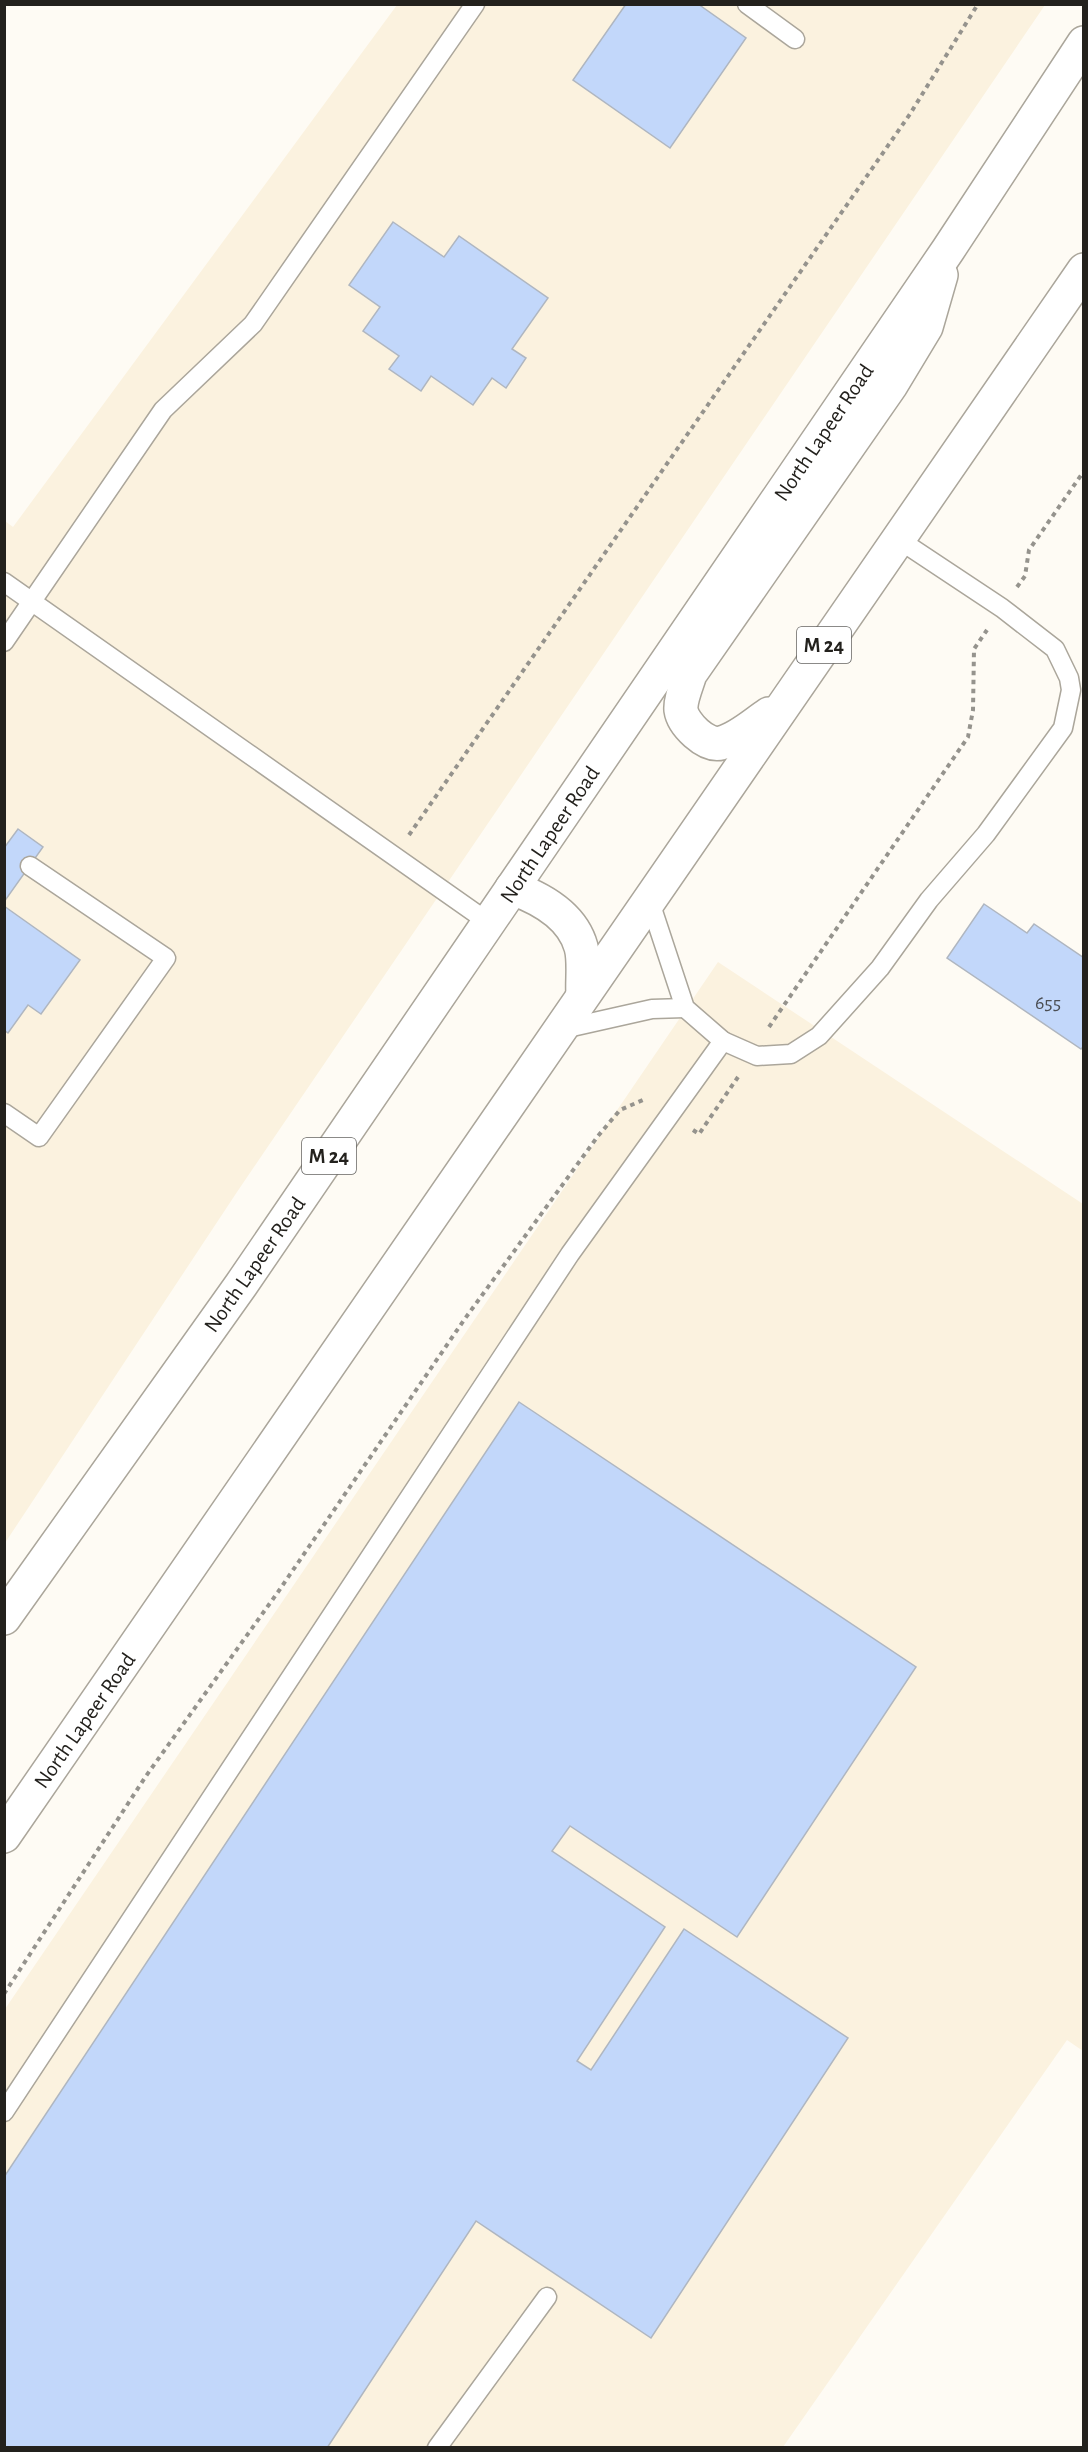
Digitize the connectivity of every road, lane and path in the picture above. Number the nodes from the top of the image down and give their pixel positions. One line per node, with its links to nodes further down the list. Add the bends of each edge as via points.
1 (475, 4): 11 (lane, via 253,324 163,410)
2 (747, 4): 4 (lane)
3 (978, 4): 15 (path, via 910,114)
4 (795, 39)
5 (1083, 43): 6 (main road, North Lapeer Road / M 24)
6 (948, 250): 14 (main road, via 926,327 891,386 690,674 681,709 695,732 718,744 732,739); 17 (main road, North Lapeer Road / M 24)
7 (1083, 270): 9 (main road, North Lapeer Road / M 24)
8 (1083, 471): 12 (path, via 1029,550 1025,576)
9 (898, 538): 12 (lane); 14 (main road, North Lapeer Road / M 24)
10 (4, 582): 11 (lane)
11 (33, 602): 13 (lane); 15 (lane)
12 (1002, 608): 22 (path, via 974,649 973,710 968,738); 24 (lane, via 1055,649 1065,668 1071,690 1063,728 986,834 929,900 880,968 819,1036 791,1054 758,1056)
13 (4, 642)
14 (783, 704): 18 (main road, North Lapeer Road / M 24)
15 (394, 856): 19 (lane)
16 (30, 866): 26 (lane, via 166,958 39,1137)
17 (512, 888): 19 (main road, North Lapeer Road / M 24); 20 (main road, via 540,898 567,922 581,947)
18 (649, 898): 20 (main road, North Lapeer Road / M 24); 21 (lane)
19 (488, 922): 28 (main road, North Lapeer Road / M 24, via 241,1285)
20 (583, 994): 23 (main road, North Lapeer Road / M 24)
21 (685, 1008): 23 (lane, via 619,1014); 24 (lane)
22 (777, 1016)
23 (559, 1029): 29 (main road, North Lapeer Road / M 24)
24 (723, 1041): 27 (lane)
25 (728, 1095): 27 (path, via 699,1134)
26 (4, 1113)
27 (671, 1114): 30 (path, via 642,1100 620,1110 584,1155 146,1776); 31 (lane, via 570,1254)
28 (4, 1617)
29 (9, 1823)
30 (4, 1994)
31 (4, 2112)
32 (547, 2297): 33 (lane)
33 (437, 2448)

